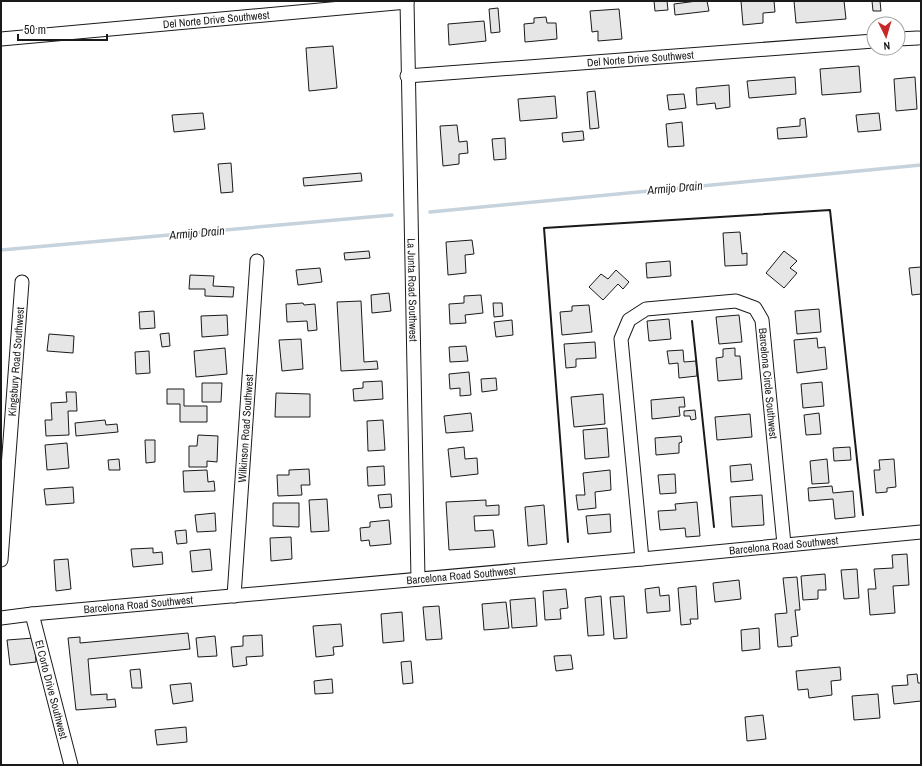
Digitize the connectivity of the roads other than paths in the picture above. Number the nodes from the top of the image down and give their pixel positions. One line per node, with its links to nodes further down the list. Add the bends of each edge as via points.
1 (407, 1): 3 (street, Del Norte Drive Southwest); 6 (street, La Junta Road Southwest)
2 (918, 38): 4 (street)
3 (1, 39)
4 (906, 39)
5 (866, 42): 6 (street, Del Norte Drive Southwest)
6 (407, 76): 13 (street, La Junta Road Southwest)
7 (256, 261): 14 (street, Wilkinson Road Southwest)
8 (22, 282): 12 (street, Kingsbury Road Southwest)
9 (921, 532): 10 (street, Barcelona Road Southwest)
10 (784, 544): 11 (street, Barcelona Road Southwest); 11 (street, Barcelona Circle Southwest, via 762,320 755,308 736,301 646,309 629,320 621,339)
11 (642, 559): 13 (street, Barcelona Road Southwest)
12 (1, 560)
13 (418, 579): 14 (street, Barcelona Road Southwest)
14 (234, 596): 15 (street, Barcelona Road Southwest)
15 (32, 614): 16 (street, Barcelona Road Southwest); 17 (street, El Corto Drive Southwest)
16 (1, 618)
17 (71, 765)

